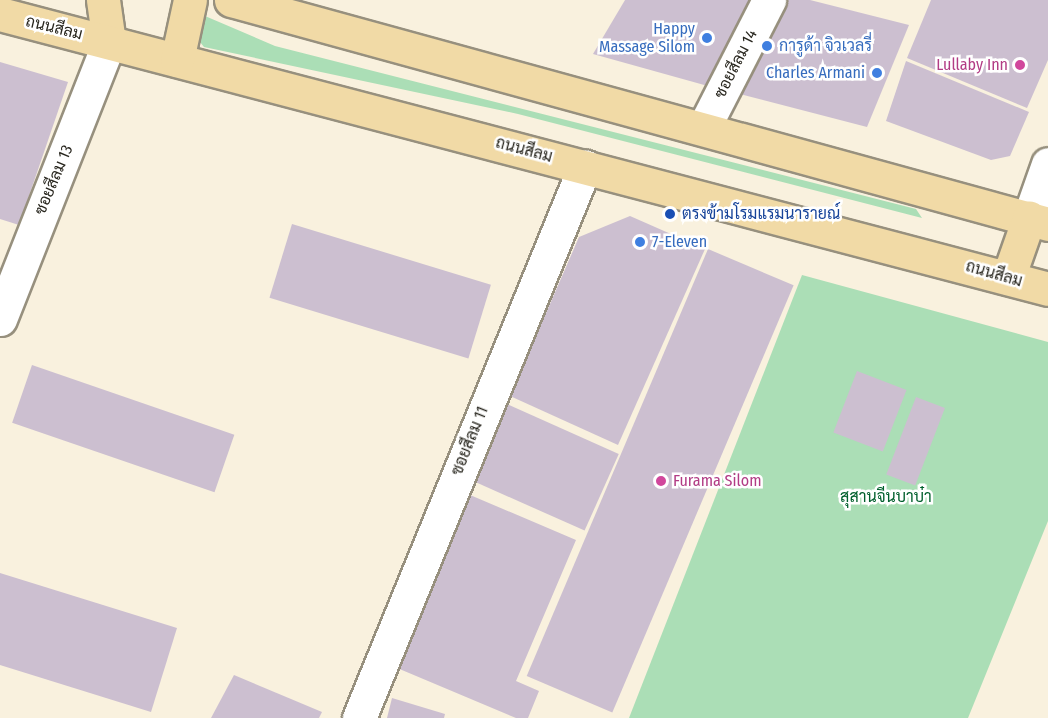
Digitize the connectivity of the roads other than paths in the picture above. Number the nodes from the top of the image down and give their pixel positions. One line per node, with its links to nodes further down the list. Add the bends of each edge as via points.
1 (103, 0): 6 (main road)
2 (190, 0): 7 (main road)
3 (231, 0): 8 (main road)
4 (768, 0): 8 (street, ซอยสีลม 14)
5 (0, 14): 6 (main road, ถนนสีลม)
6 (109, 42): 7 (main road, ถนนสีลม); 14 (street, ซอยสีลม 13)
7 (177, 60): 10 (main road, ถนนสีลม)
8 (704, 127): 11 (main road)
9 (1048, 164): 11 (street)
10 (585, 166): 12 (main road, ถนนสีลม); 15 (street, ซอยสีลม 11)
11 (1038, 221): 12 (main road)
12 (1008, 278): 13 (main road, ถนนสีลม)
13 (1048, 289)
14 (0, 319)
15 (359, 718)

